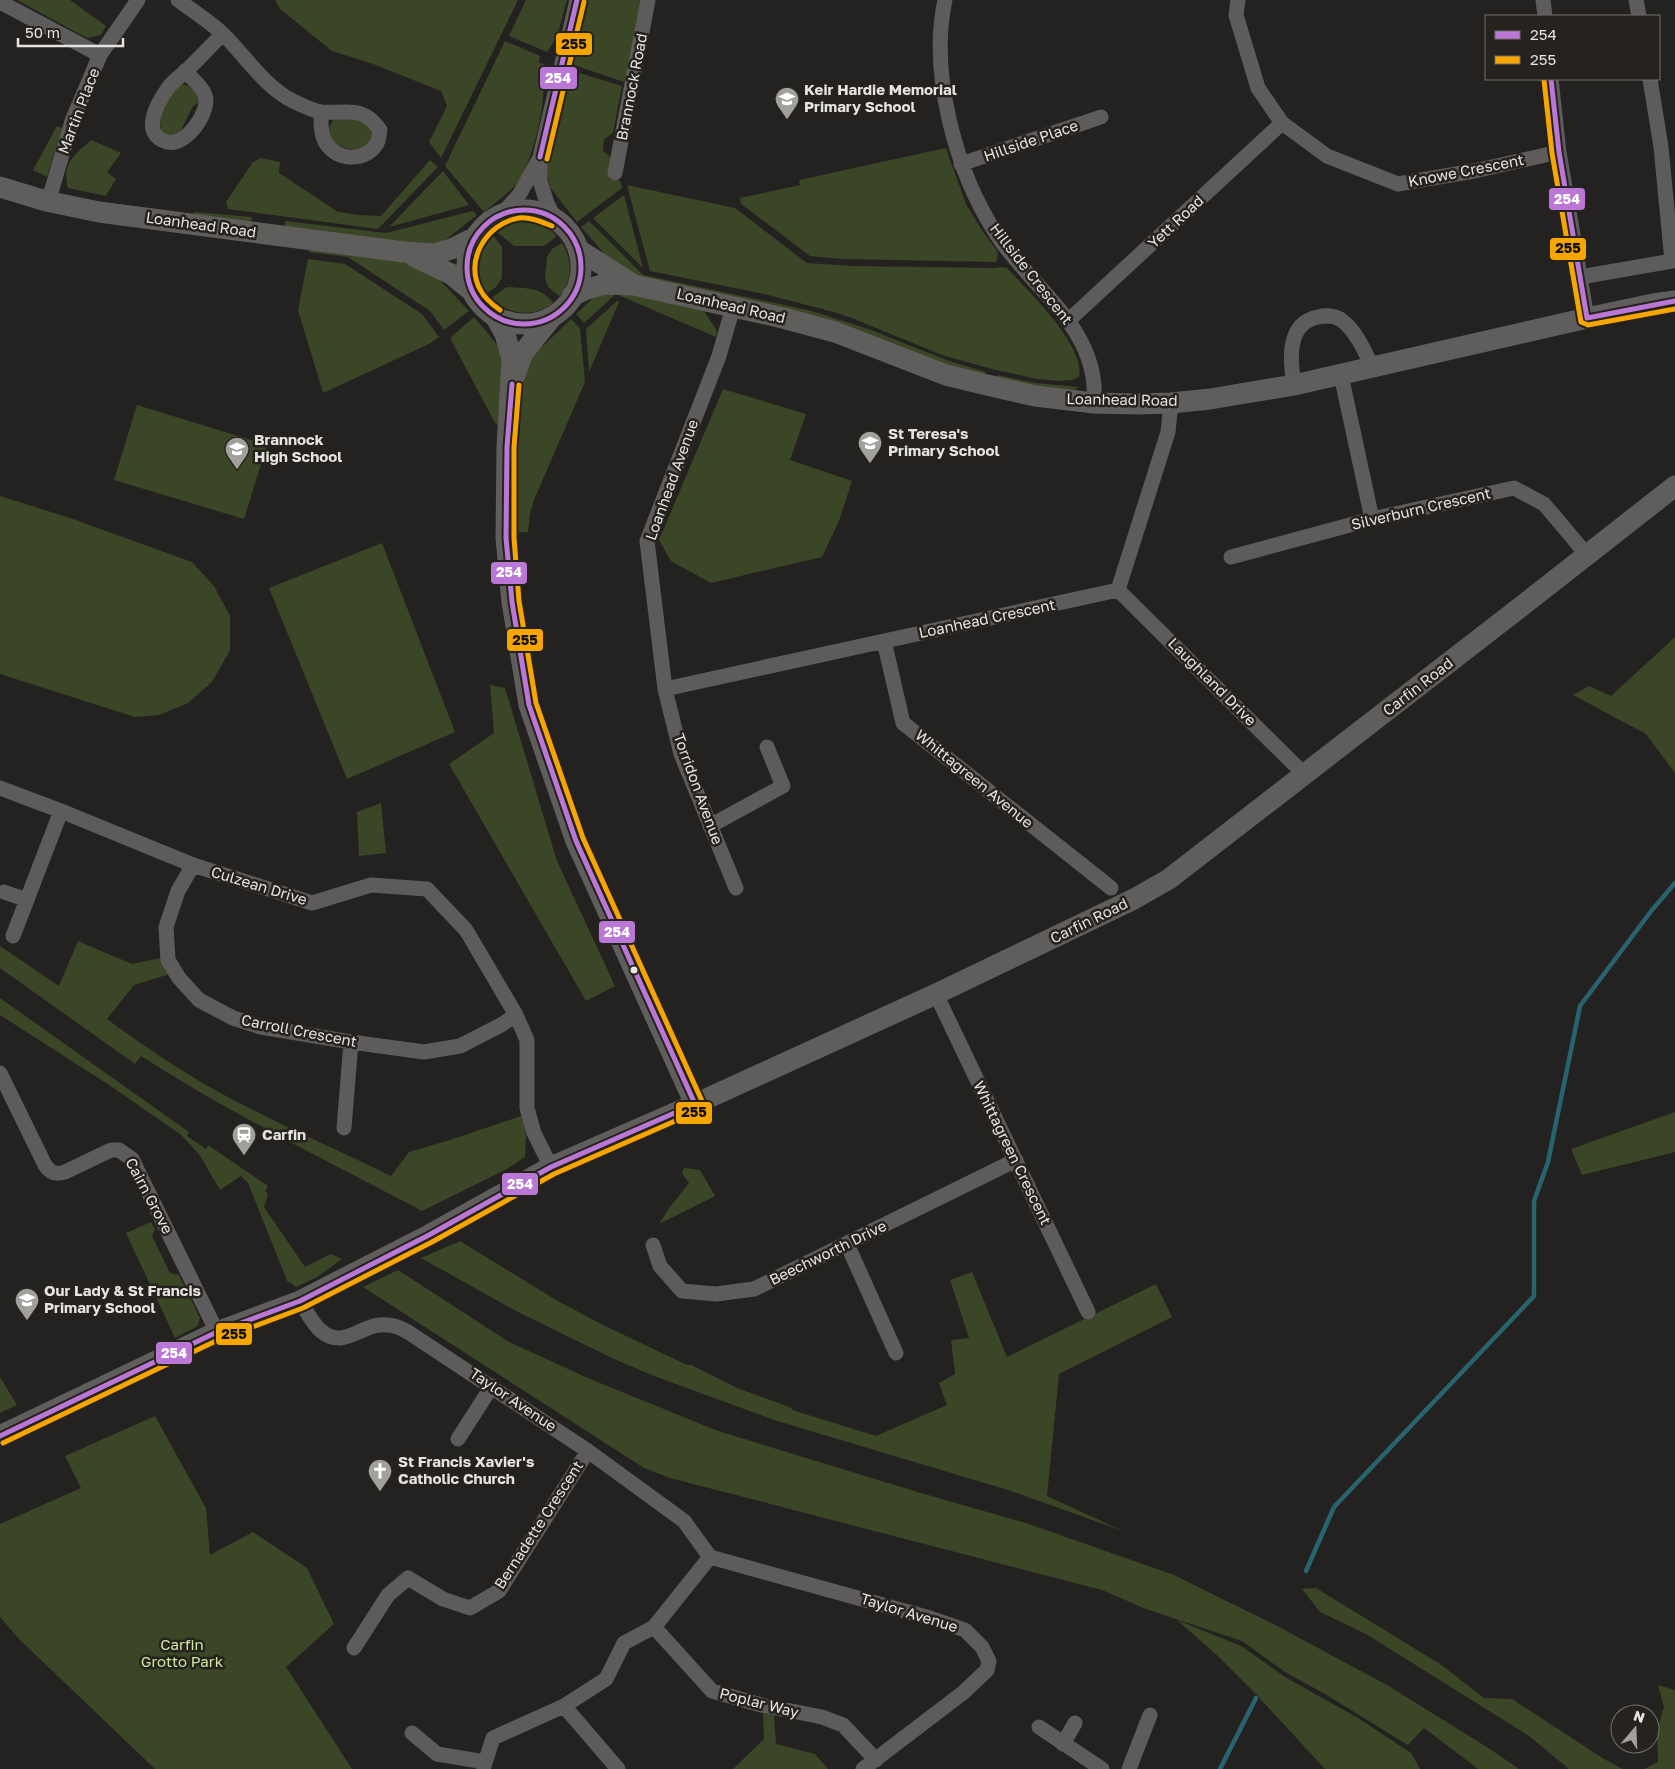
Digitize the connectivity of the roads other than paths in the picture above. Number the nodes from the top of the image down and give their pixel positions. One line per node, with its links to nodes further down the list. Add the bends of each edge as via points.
1 (138, 0): 13 (street, Martin Place)
2 (178, 0): 12 (street)
3 (577, 0): 22 (street)
4 (648, 0): 24 (street, Brannock Road)
5 (946, 0): 23 (street, Hillside Crescent, via 940,38 942,70 949,121)
6 (1238, 0): 19 (street, Knowe Crescent, via 1236,15 1258,88)
7 (1543, 0): 10 (street)
8 (1636, 0): 11 (street)
9 (0, 2): 13 (street)
10 (1545, 15)
11 (1639, 15)
12 (223, 34): 14 (street); 17 (street, via 278,93)
13 (100, 55): 26 (street, Martin Place, via 72,122)
14 (185, 71): 14 (street, via 169,86 153,116 154,133 168,142 184,139 206,106 206,96)
15 (1551, 80): 21 (street)
16 (1650, 80): 20 (street)
17 (321, 112)
18 (1100, 117): 23 (street, Hillside Place)
19 (1282, 123): 21 (street, Knowe Crescent, via 1327,156 1398,184); 42 (street, Yett Road)
20 (1668, 146): 32 (street)
21 (1559, 152): 33 (street)
22 (540, 157): 27 (street, via 519,195); 28 (street, via 540,181)
23 (962, 164): 42 (street, Hillside Crescent, via 976,199 997,235)
24 (615, 173)
25 (0, 187): 26 (street, Loanhead Road)
26 (46, 201): 31 (street, Loanhead Road, via 99,212)
27 (501, 215): 28 (street, via 519,210 537,211); 29 (street, via 486,224)
28 (555, 219): 30 (street, via 569,232)
29 (474, 238): 31 (street, Loanhead Road, via 435,254); 35 (street, via 468,255 467,273)
30 (578, 250): 34 (street, Loanhead Road); 36 (street, via 581,269)
31 (404, 252): 35 (street, Loanhead Road, via 452,274)
32 (1674, 260): 33 (street)
33 (1580, 278): 41 (street)
34 (634, 285): 36 (street, Loanhead Road, via 605,284); 38 (street, Loanhead Road)
35 (472, 291): 39 (street, via 482,306)
36 (572, 296): 40 (street, via 567,305)
37 (1675, 301): 41 (street, Loanhead Road)
38 (733, 307): 47 (street, Loanhead Road, via 835,332 946,375 1035,396); 55 (street, Loanhead Avenue, via 719,356 647,541)
39 (495, 316): 40 (street, via 513,323 533,324); 45 (street, via 512,359)
40 (552, 317): 45 (street, via 524,353)
41 (1587, 318): 43 (street, Loanhead Road)
42 (1070, 320): 47 (street, Hillside Crescent, via 1087,354 1096,387)
43 (1372, 367): 44 (street, Loanhead Road); 46 (street, via 1351,329 1340,320 1328,314 1310,318 1298,329 1291,346)
44 (1341, 375): 46 (street, Loanhead Road); 50 (street)
45 (512, 384): 71 (street, via 507,446 506,538 512,602 529,705 576,841)
46 (1294, 385): 48 (street, Loanhead Road)
47 (1094, 403): 48 (street, Loanhead Road)
48 (1171, 403): 53 (street, via 1168,432)
49 (1675, 486): 51 (street, Carfin Road)
50 (1372, 519): 51 (street, Silverburn Crescent, via 1514,488 1544,504); 52 (street, Silverburn Crescent)
51 (1586, 555): 57 (street, Carfin Road)
52 (1231, 557)
53 (1118, 590): 54 (street, Loanhead Crescent); 57 (street, Laughland Drive)
54 (884, 641): 55 (street, Loanhead Crescent); 63 (street, Whittagreen Avenue, via 903,723)
55 (665, 689): 60 (street, Torridon Avenue, via 681,754)
56 (766, 747): 60 (street, via 783,786)
57 (1305, 775): 67 (street, Carfin Road, via 1169,879)
58 (0, 788): 59 (street, Culzean Drive)
59 (61, 810): 61 (street, Culzean Drive); 65 (street)
60 (710, 826): 62 (street, Torridon Avenue)
61 (193, 865): 68 (street, Culzean Drive, via 312,903 371,885 427,889 466,930); 69 (street, Carroll Crescent, via 178,891 166,927 168,960 179,978 199,1000 233,1018 261,1027)
62 (736, 888)
63 (1110, 888)
64 (4, 892): 65 (street)
65 (27, 900): 66 (street)
66 (13, 936)
67 (936, 994): 71 (street, Carfin Road); 73 (street, Whittagreen Crescent)
68 (516, 1015): 69 (street, Carroll Crescent, via 460,1046 424,1052); 74 (street, Culzean Drive, via 527,1040 527,1108 534,1133)
69 (351, 1042): 72 (street)
70 (0, 1073): 79 (street, Cairn Grove, via 48,1170 59,1174 66,1172 111,1150 120,1150 132,1159)
71 (695, 1104): 74 (street, Carfin Road)
72 (344, 1128)
73 (1016, 1160): 75 (street, Beechworth Drive); 78 (street, Whittagreen Crescent)
74 (551, 1167): 77 (street, Carfin Road)
75 (847, 1244): 76 (street, Beechworth Drive, via 754,1289 716,1294 682,1291 660,1266); 80 (street)
76 (653, 1246)
77 (300, 1301): 79 (street, Carfin Road); 81 (street, Taylor Avenue, via 319,1330 327,1335 334,1338 352,1336 374,1326 399,1327)
78 (1088, 1312)
79 (217, 1332): 82 (street, Carfin Road)
80 (896, 1353)
81 (492, 1386): 83 (street); 84 (street, Taylor Avenue)
82 (0, 1436)
83 (458, 1439)
84 (588, 1451): 85 (street, Taylor Avenue, via 684,1521); 87 (street, Bernadette Crescent, via 499,1591 470,1608 443,1599 408,1578 388,1595)
85 (710, 1557): 86 (street); 94 (street, Taylor Avenue, via 930,1618 965,1630 982,1647 989,1661 983,1675)
86 (654, 1627): 88 (street, via 624,1643 606,1679); 94 (street, Poplar Way, via 712,1691 843,1725)
87 (354, 1648)
88 (564, 1706): 95 (street, via 493,1738); 96 (street)
89 (1150, 1715): 99 (street)
90 (1076, 1723): 93 (street)
91 (1039, 1727): 93 (street)
92 (412, 1733): 95 (street, via 437,1754)
93 (1063, 1744): 98 (street)
94 (876, 1760): 97 (street, Taylor Avenue)
95 (484, 1765)
96 (618, 1769)
97 (863, 1769)
98 (1102, 1769)
99 (1129, 1769)

